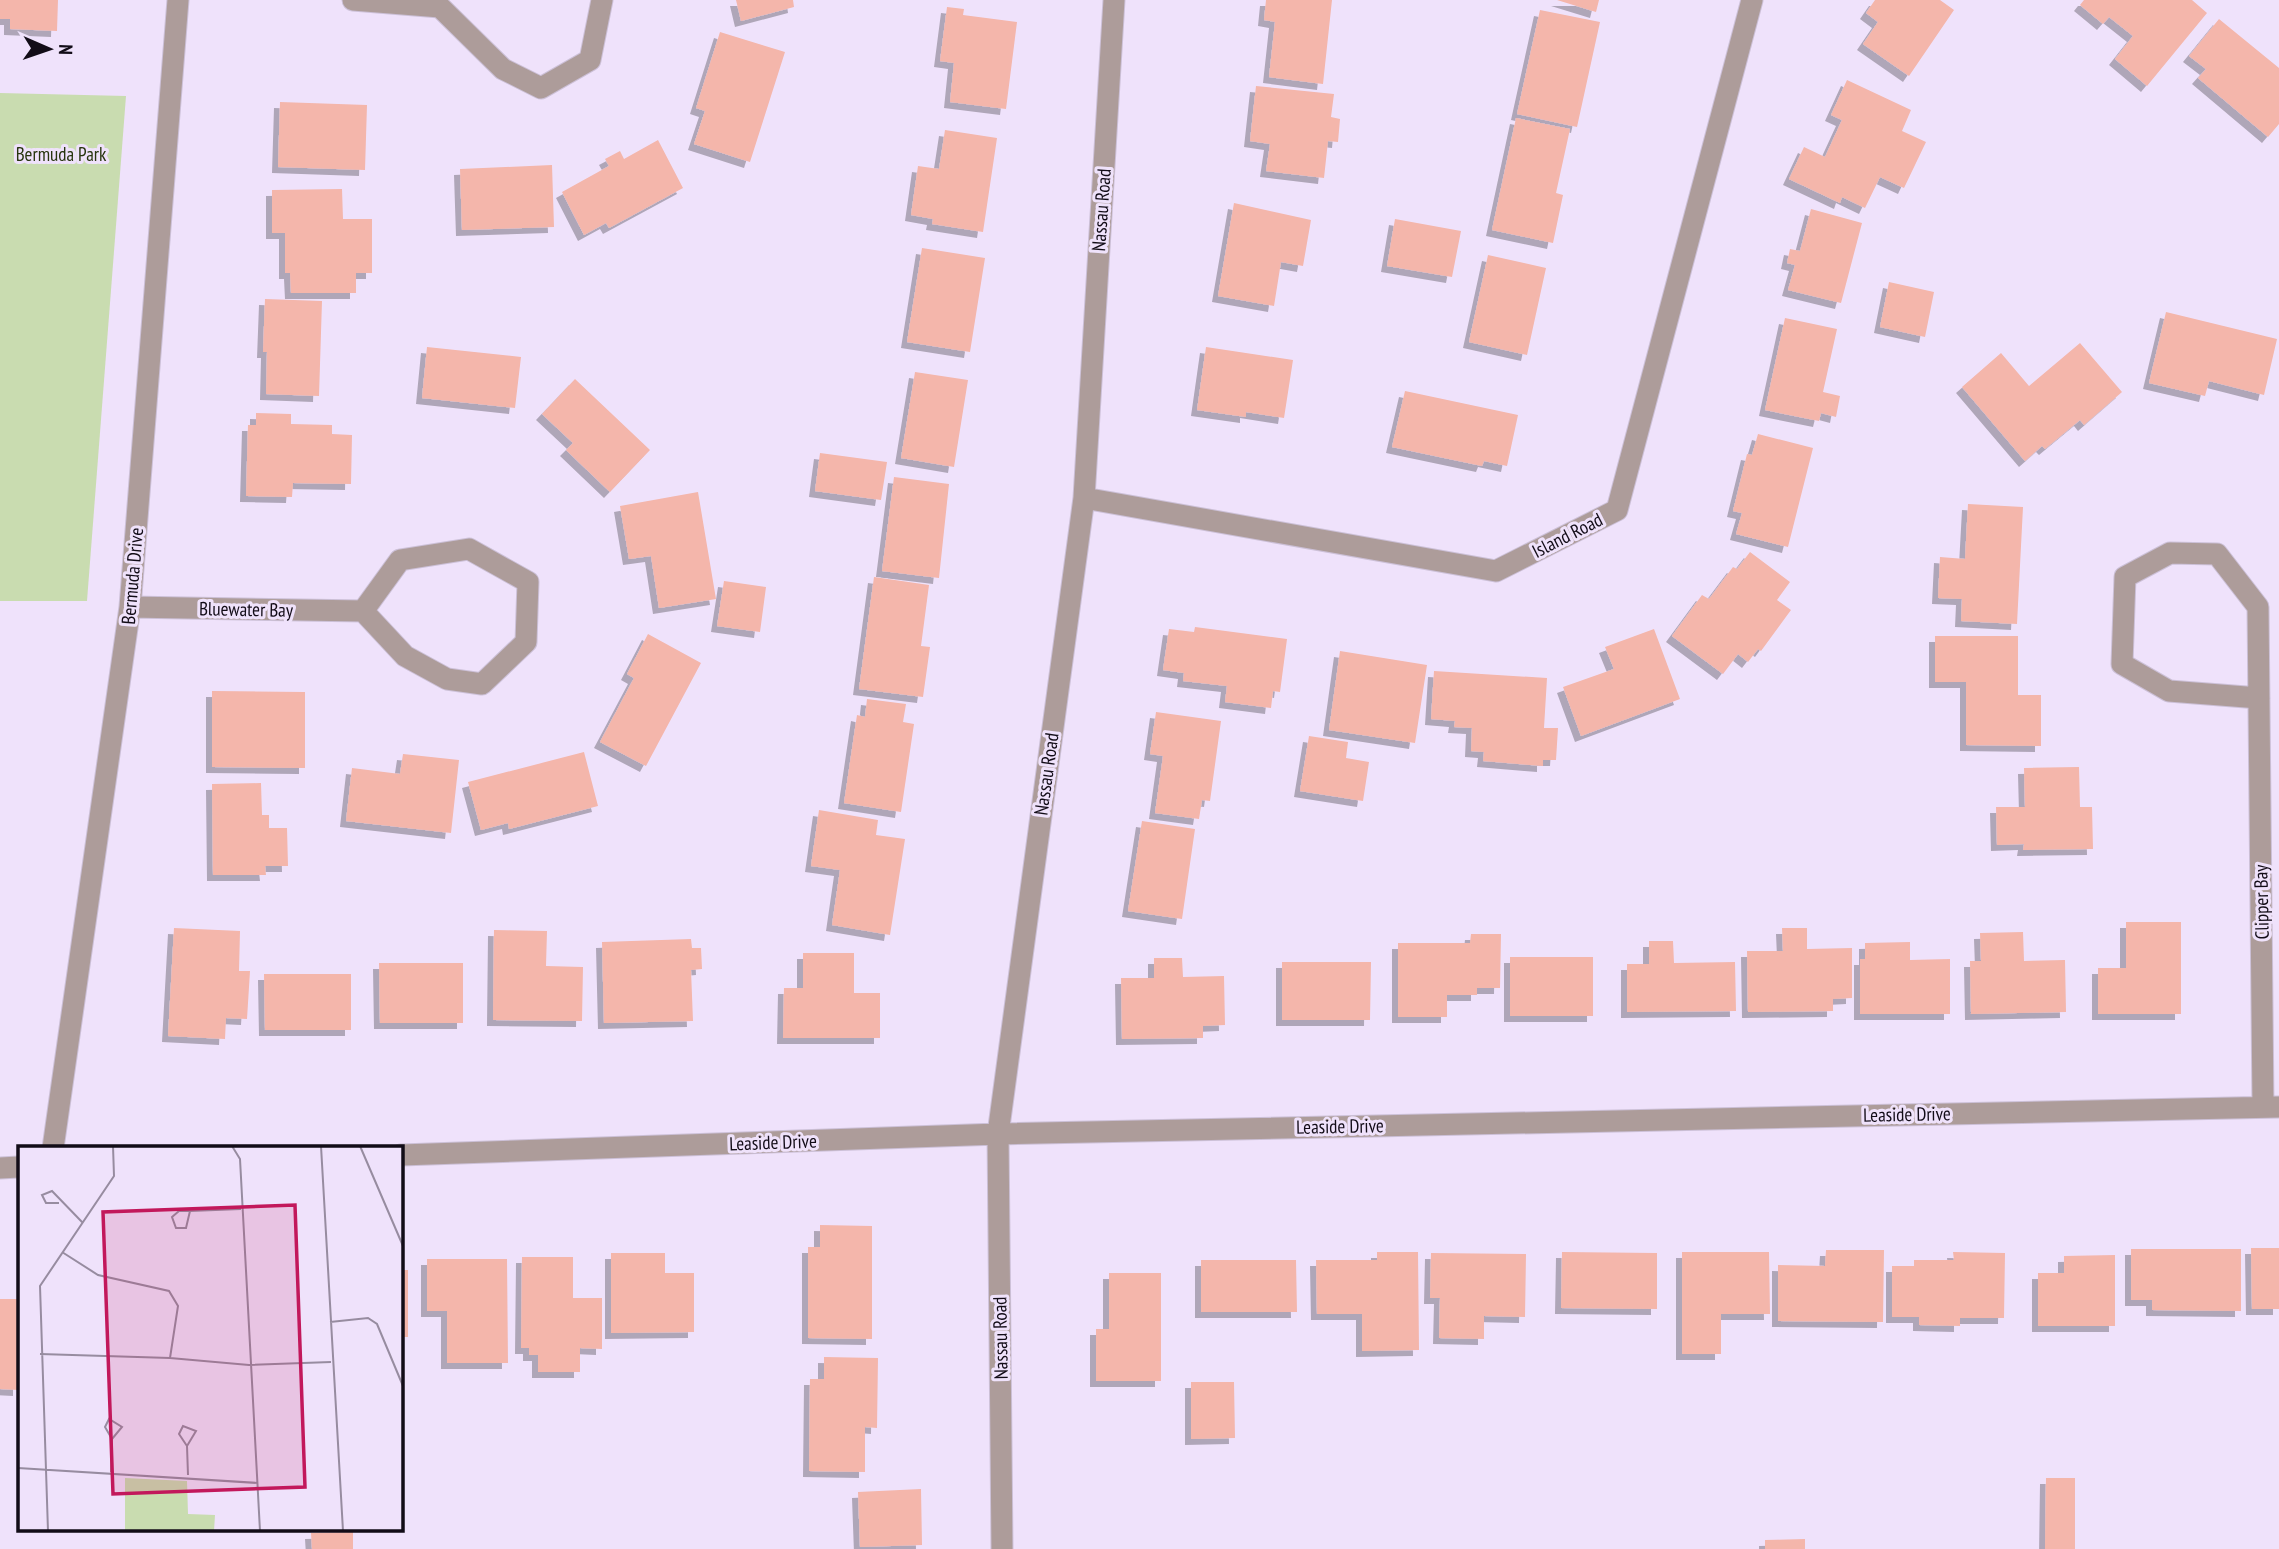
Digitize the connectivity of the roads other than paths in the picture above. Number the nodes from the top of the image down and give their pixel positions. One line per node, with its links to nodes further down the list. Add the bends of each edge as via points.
1 (178, 0): 8 (street, Bermuda Drive)
2 (353, 0): 6 (street)
3 (602, 0): 6 (street, via 590,60 541,88 503,69)
4 (1114, 0): 7 (street, Nassau Road)
5 (1752, 0): 7 (street, Island Road, via 1617,510 1496,571)
6 (443, 3)
7 (1083, 498): 12 (street, Nassau Road)
8 (130, 607): 9 (street, Bluewater Bay); 13 (street, Bermuda Drive)
9 (363, 611): 9 (street, via 400,560 469,549 528,582 526,642 482,684 447,679 405,656)
10 (2259, 698): 10 (street, Clipper Bay, via 2258,607 2217,554 2170,553 2125,577 2122,664 2169,691); 11 (street, Clipper Bay)
11 (2271, 1106): 12 (street, Leaside Drive)
12 (998, 1134): 14 (street, Leaside Drive); 17 (street, Nassau Road)
13 (53, 1146)
14 (402, 1155)
15 (18, 1167): 16 (street)
16 (0, 1168)
17 (1002, 1549)

